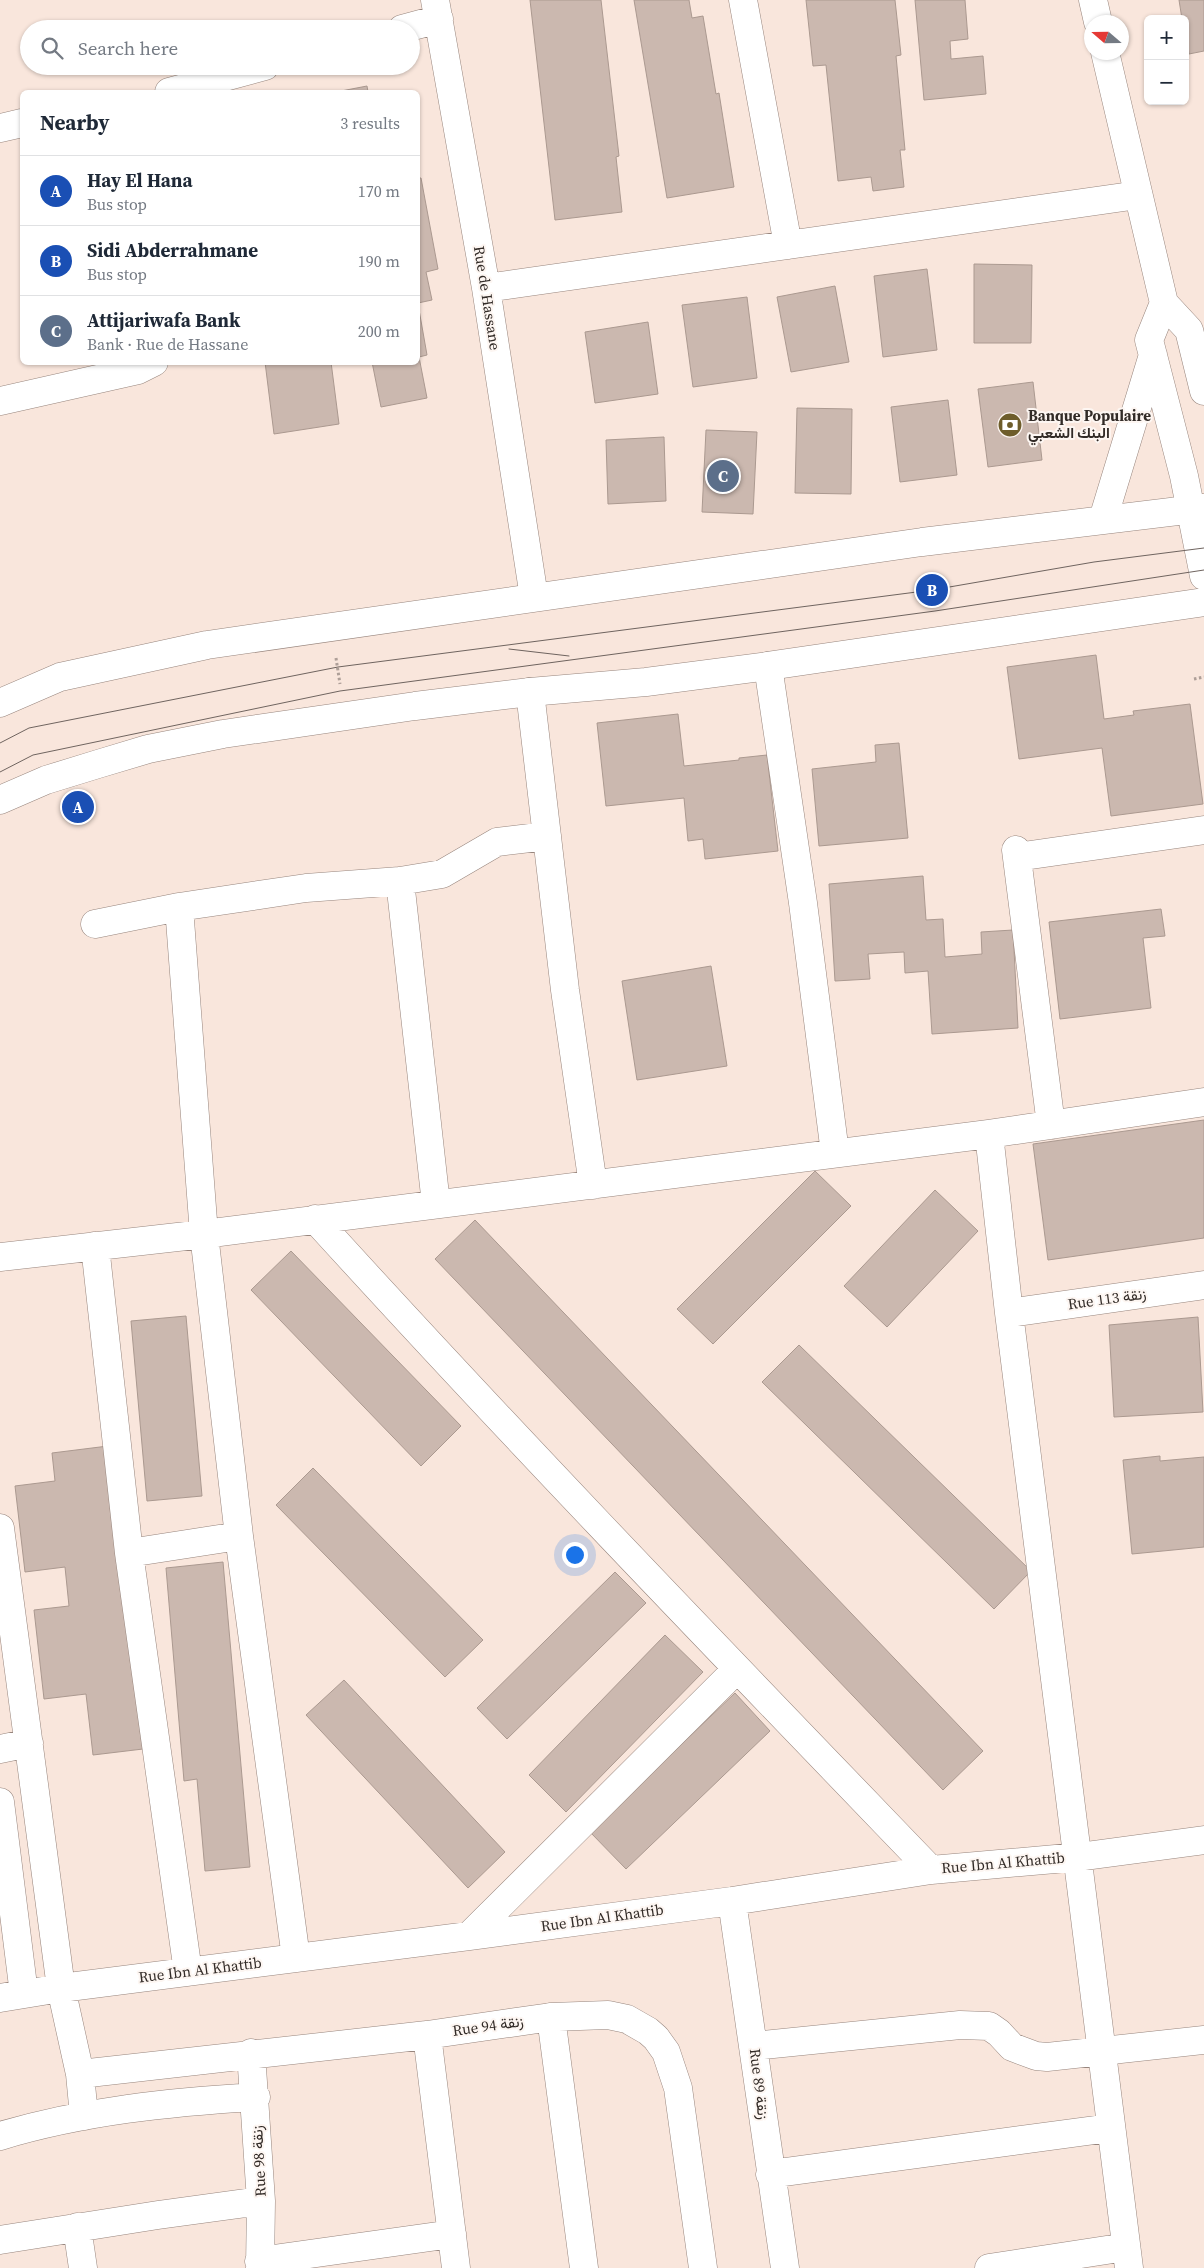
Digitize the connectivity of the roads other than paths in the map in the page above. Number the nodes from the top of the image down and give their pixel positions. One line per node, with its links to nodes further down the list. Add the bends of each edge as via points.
1 (743, 0): 12 (street)
2 (1093, 0): 4 (street)
3 (437, 9): 5 (street); 13 (street, Rue de Hassane)
4 (1096, 15)
5 (418, 20)
6 (1107, 60): 11 (street)
7 (232, 75): 8 (street)
8 (176, 90)
9 (20, 123): 10 (street)
10 (0, 128)
11 (1138, 195): 12 (street); 14 (street)
12 (788, 245): 13 (street)
13 (486, 288): 22 (street, Rue de Hassane)
14 (1164, 303): 15 (street, via 1150,340); 17 (street, via 1188,330)
15 (1153, 354): 19 (street); 20 (street)
16 (148, 365): 18 (street)
17 (1204, 390)
18 (0, 401)
19 (1197, 509): 20 (street); 21 (street)
20 (1102, 519): 22 (street)
21 (1204, 576)
22 (534, 597): 26 (street, via 207,645 60,677)
23 (1204, 602): 24 (street)
24 (768, 666): 25 (street, via 646,682); 36 (street)
25 (530, 692): 27 (street, via 223,734 148,749 46,780); 29 (street)
26 (0, 703)
27 (0, 800)
28 (1204, 830): 34 (street, via 1016,854)
29 (547, 836): 30 (street, via 497,842 442,874); 37 (street)
30 (400, 881): 31 (street, via 306,888); 38 (street)
31 (179, 908): 32 (street); 40 (street)
32 (94, 924)
33 (1204, 1102): 34 (street)
34 (1050, 1125): 35 (street)
35 (989, 1134): 36 (street); 44 (street)
36 (835, 1153): 37 (street)
37 (593, 1184): 38 (street)
38 (436, 1204): 39 (street)
39 (315, 1219): 40 (street); 48 (street)
40 (204, 1234): 41 (street); 46 (street)
41 (96, 1246): 42 (street); 47 (street)
42 (0, 1257)
43 (1204, 1285): 44 (street, Rue 113 زنقة)
44 (1009, 1313): 53 (street)
45 (0, 1528): 49 (street)
46 (239, 1536): 47 (street); 57 (street)
47 (129, 1553): 58 (street)
48 (737, 1669): 54 (street); 56 (street)
49 (28, 1742): 50 (street); 59 (street)
50 (0, 1748)
51 (0, 1802): 60 (street)
52 (1204, 1840): 53 (street, Rue Ibn Al Khattib)
53 (1078, 1857): 54 (street, Rue Ibn Al Khattib); 65 (street)
54 (931, 1870): 55 (street, Rue Ibn Al Khattib)
55 (732, 1901): 56 (street, Rue Ibn Al Khattib); 64 (street, Rue 89 زنقة)
56 (469, 1936): 57 (street, Rue Ibn Al Khattib)
57 (296, 1958): 58 (street, Rue Ibn Al Khattib)
58 (188, 1972): 59 (street, Rue Ibn Al Khattib)
59 (61, 1988): 60 (street, Rue Ibn Al Khattib); 67 (street)
60 (12, 1996)
61 (551, 2017): 62 (street, Rue 94 زنقة); 81 (street); 82 (street, Rue 94 زنقة, via 608,2015 627,2019 648,2031 666,2052 678,2088)
62 (427, 2035): 66 (street, Rue 94 زنقة); 75 (street)
63 (1204, 2040): 65 (street)
64 (754, 2046): 65 (street, via 983,2025 995,2029 1012,2047 1036,2056); 72 (street, Rue 89 زنقة)
65 (1102, 2052): 70 (street)
66 (251, 2053): 67 (street, Rue 94 زنقة); 68 (street, Rue 98 زنقة)
67 (80, 2074): 69 (street)
68 (256, 2097): 69 (street, via 144,2106); 73 (street, Rue 98 زنقة)
69 (84, 2116): 71 (street)
70 (1110, 2128): 72 (street); 77 (street)
71 (0, 2136)
72 (770, 2174): 83 (street, Rue 89 زنقة)
73 (261, 2201): 74 (street); 78 (street, Rue 98 زنقة)
74 (77, 2227): 76 (street); 79 (street)
75 (452, 2234): 78 (street); 80 (street)
76 (0, 2240)
77 (1127, 2258): 84 (street)
78 (260, 2265)
79 (83, 2268)
80 (456, 2268)
81 (584, 2268)
82 (703, 2268)
83 (785, 2268)
84 (989, 2268)

